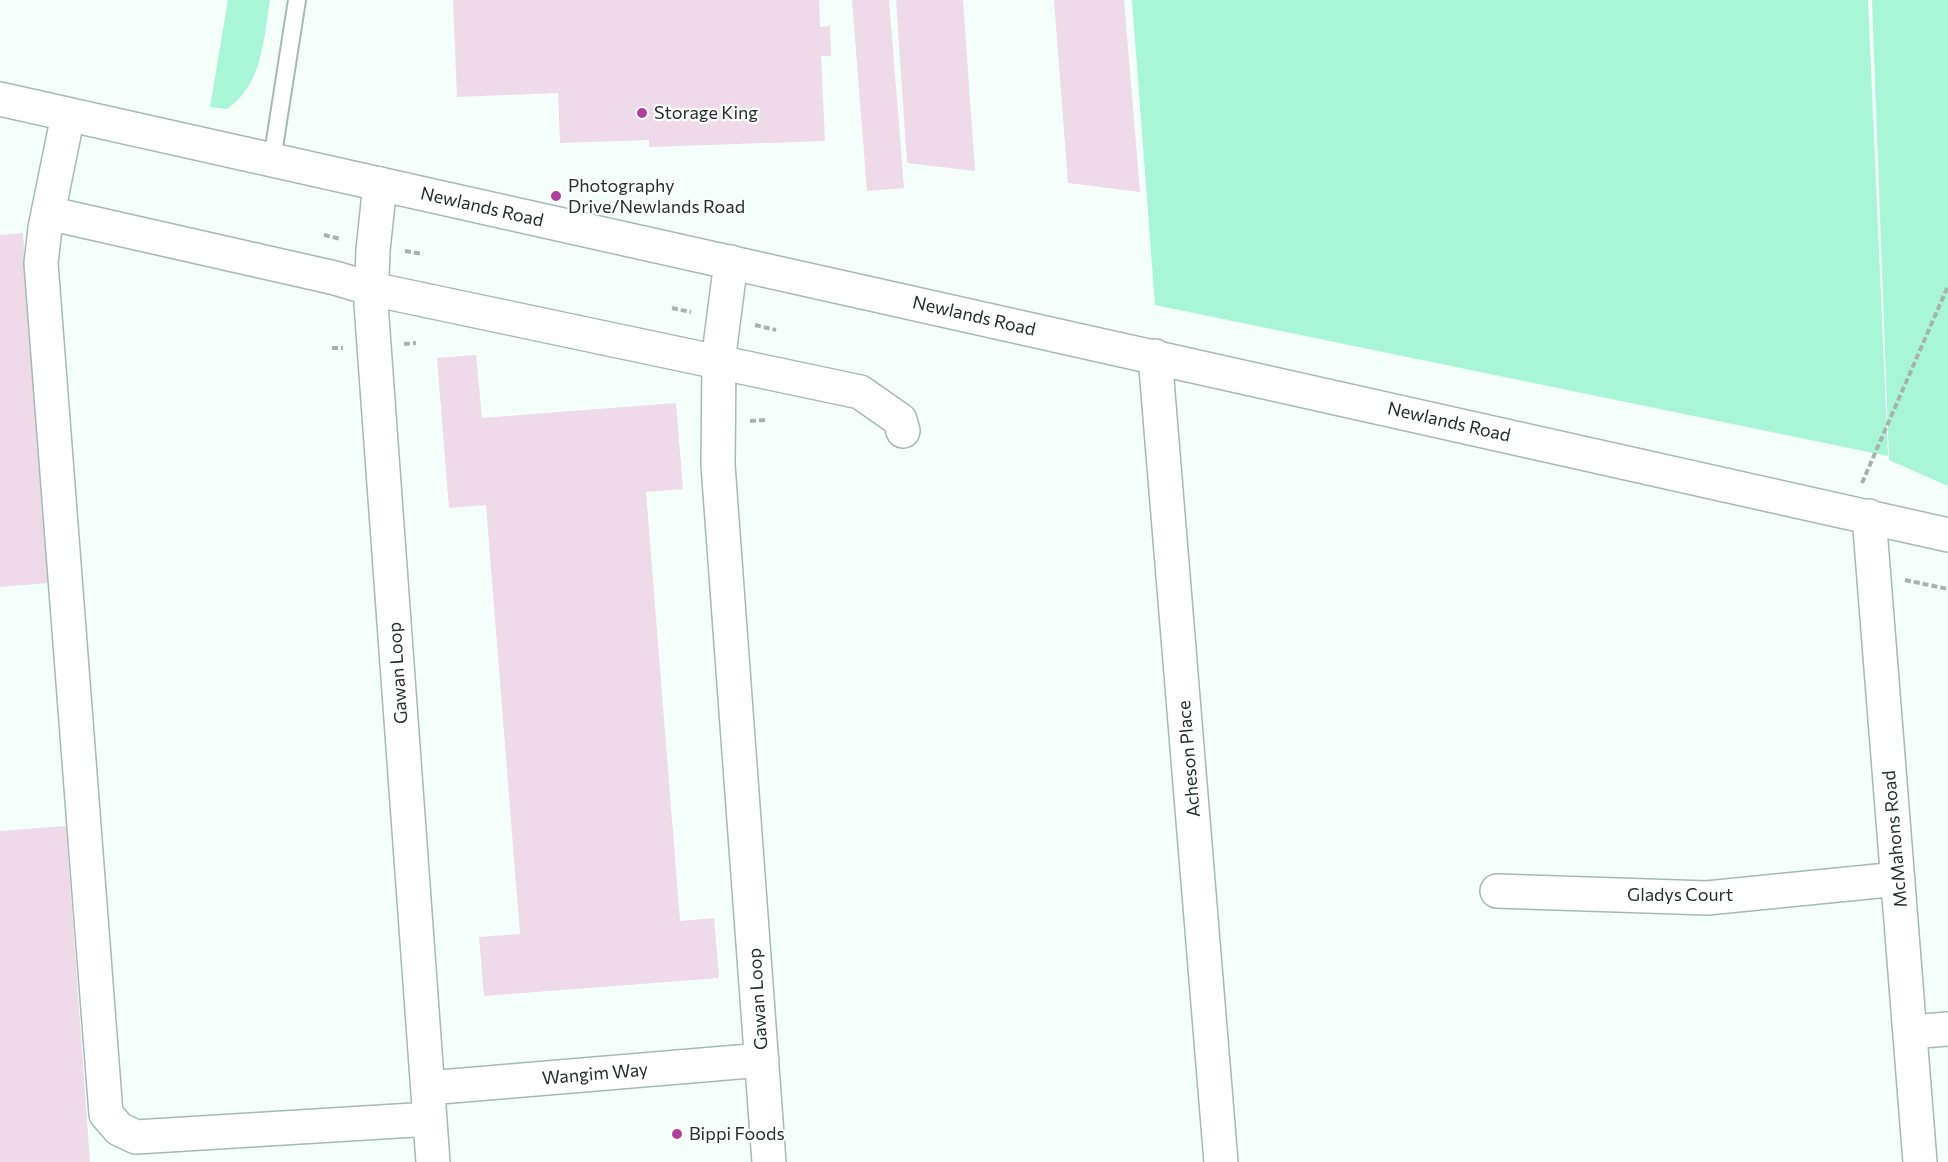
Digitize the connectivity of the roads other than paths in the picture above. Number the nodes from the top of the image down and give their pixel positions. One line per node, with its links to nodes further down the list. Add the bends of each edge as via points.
1 (297, 0): 4 (lane)
2 (0, 99): 3 (street, Newlands Road)
3 (68, 114): 4 (street, Newlands Road); 6 (street, Wangim Way)
4 (272, 160): 5 (street, Newlands Road)
5 (380, 184): 7 (street, Newlands Road); 8 (street, Gawan Loop)
6 (48, 213): 8 (street); 19 (street, Wangim Way, via 41,263 106,1114 119,1129 136,1137)
7 (731, 262): 9 (street, Newlands Road); 10 (street, Gawan Loop)
8 (372, 289): 10 (street); 19 (street, Gawan Loop)
9 (1155, 356): 12 (street, Newlands Road); 22 (street, Acheson Place)
10 (719, 360): 11 (street, via 860,392 900,420); 18 (street, Gawan Loop, via 718,465)
11 (903, 430)
12 (1860, 514): 13 (street, Newlands Road); 14 (street, McMahons Road)
13 (1948, 535)
14 (1898, 879): 15 (street, Gladys Court, via 1707,898); 17 (street, McMahons Road)
15 (1497, 891)
16 (1948, 1029): 17 (street)
17 (1910, 1032): 23 (street, McMahons Road)
18 (762, 1060): 19 (street, Wangim Way); 21 (street, Gawan Loop)
19 (429, 1103): 20 (street, Gawan Loop)
20 (433, 1162)
21 (769, 1162)
22 (1221, 1162)
23 (1920, 1162)

